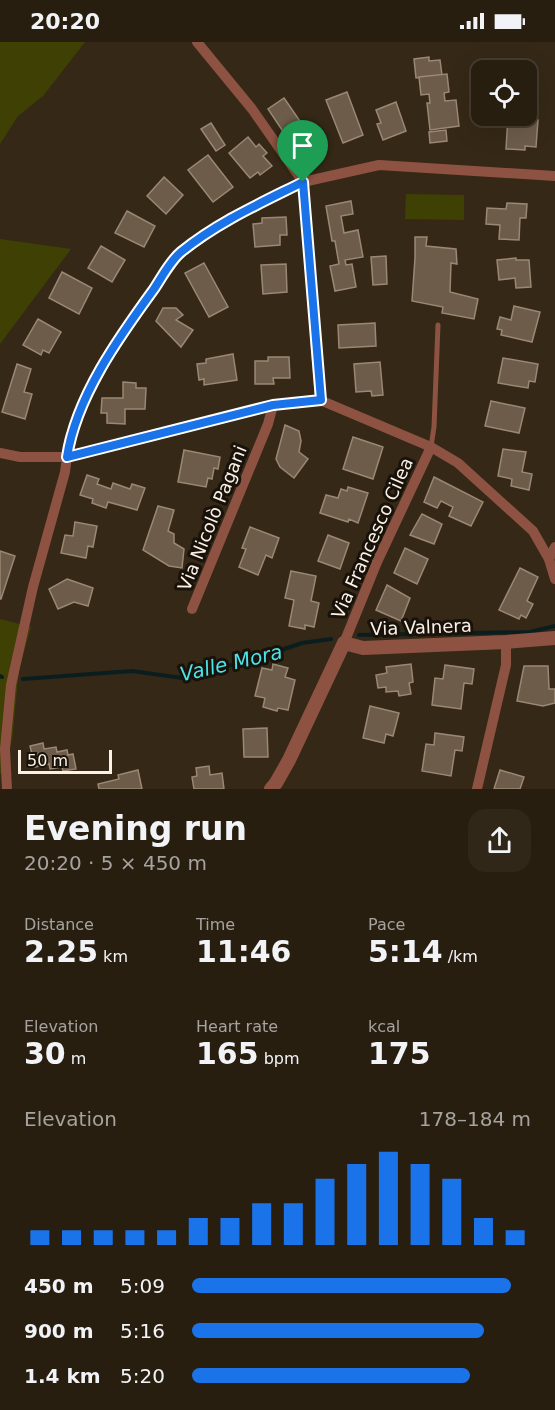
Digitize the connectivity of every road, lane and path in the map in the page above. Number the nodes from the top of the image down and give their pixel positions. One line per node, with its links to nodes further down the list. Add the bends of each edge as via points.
1 (197, 42): 3 (street, via 252,109)
2 (555, 176): 3 (street, via 379,165)
3 (303, 182): 5 (street); 9 (street, via 230,218 179,254 114,345 83,405 69,440)
4 (438, 326): 7 (lane)
5 (321, 400): 6 (street); 7 (street)
6 (273, 405): 9 (street); 13 (street, Via Nicolò Pagani)
7 (431, 447): 11 (street, via 458,463 533,531); 16 (street, Via Francesco Cilea)
8 (0, 453): 9 (street)
9 (67, 457): 17 (street, via 11,684 5,748)
10 (555, 547): 11 (street)
11 (549, 559): 12 (street)
12 (555, 579)
13 (192, 609)
14 (555, 638): 15 (street, Via Valnera)
15 (506, 642): 16 (street, Via Valnera, via 363,648); 19 (street, via 506,665)
16 (344, 643): 18 (street, via 289,760)
17 (7, 789)
18 (270, 789)
19 (477, 789)

